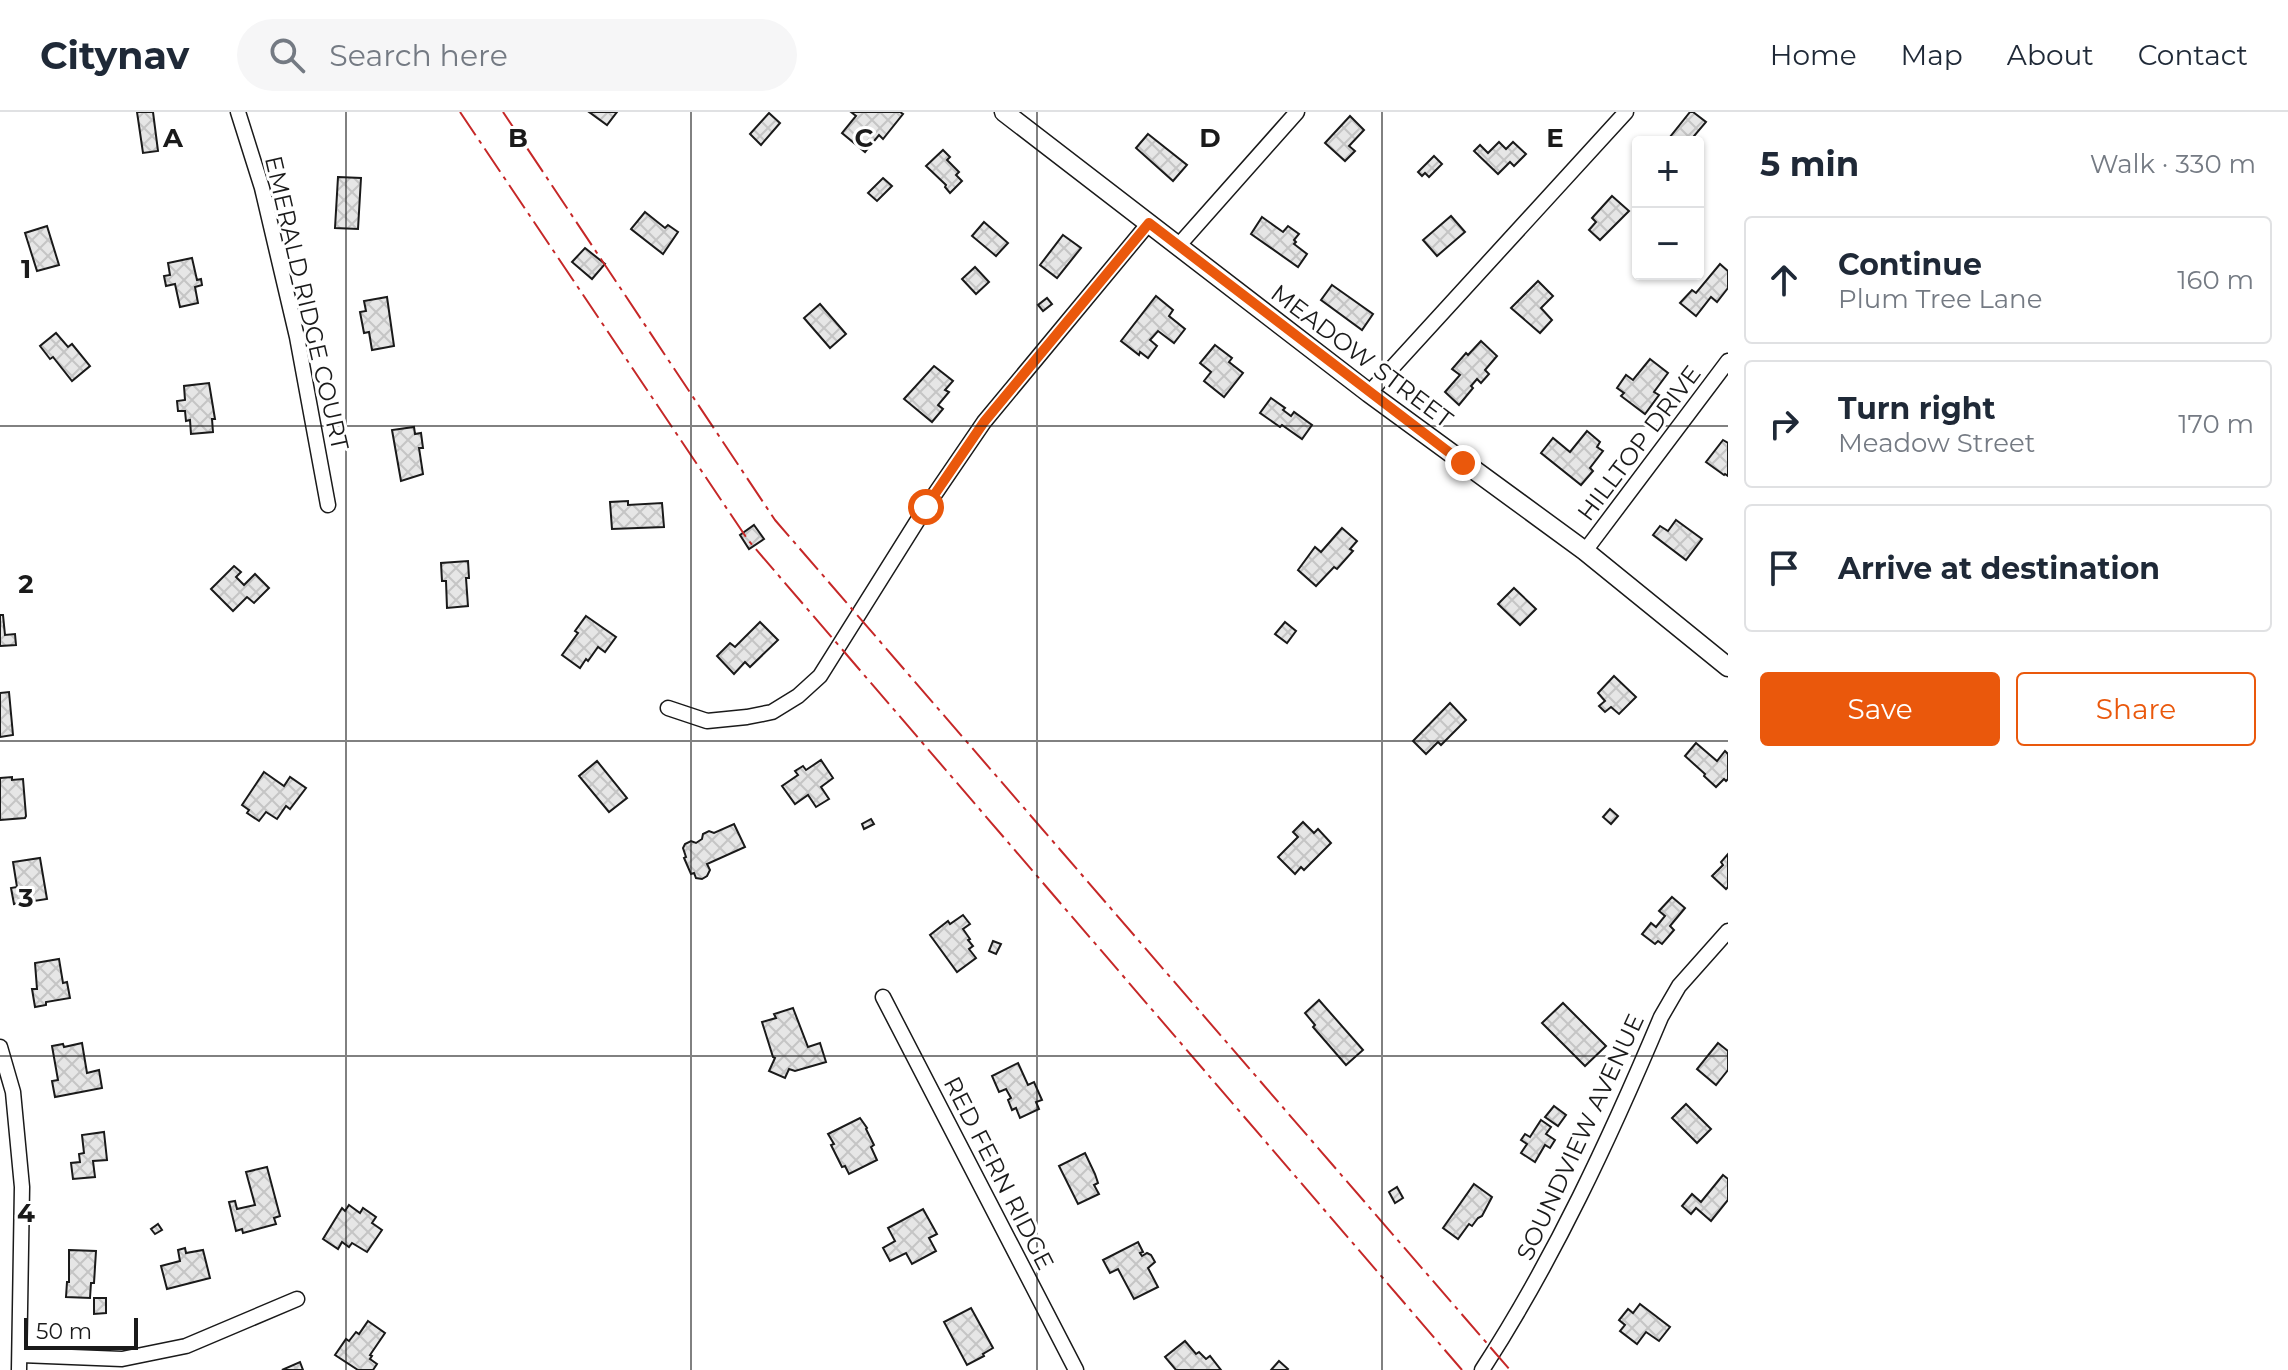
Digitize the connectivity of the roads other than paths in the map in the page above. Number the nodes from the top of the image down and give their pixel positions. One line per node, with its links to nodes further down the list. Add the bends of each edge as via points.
1 (238, 112): 9 (street, EMERALD RIDGE COURT, via 262,188 297,340)
2 (1004, 112): 5 (street, MEADOW STREET)
3 (1297, 112): 6 (street)
4 (1626, 112): 8 (street)
5 (1149, 223): 6 (street, MEADOW STREET); 12 (street, via 984,422 820,676 772,712 707,721)
6 (1179, 245): 8 (street, MEADOW STREET)
7 (1728, 361): 10 (street, HILLTOP DRIVE)
8 (1369, 393): 10 (street, MEADOW STREET)
9 (328, 505)
10 (1585, 551): 11 (street, MEADOW STREET)
11 (1728, 667)
12 (668, 708)
13 (1728, 931): 19 (street, SOUNDVIEW AVENUE, via 1679,986 1661,1017 1549,1258)
14 (883, 997): 18 (street, RED FERN RIDGE)
15 (0, 1047): 17 (street, via 13,1092 22,1187)
16 (297, 1299): 17 (street, via 186,1346 122,1359)
17 (20, 1363)
18 (1076, 1370)
19 (1482, 1370)

